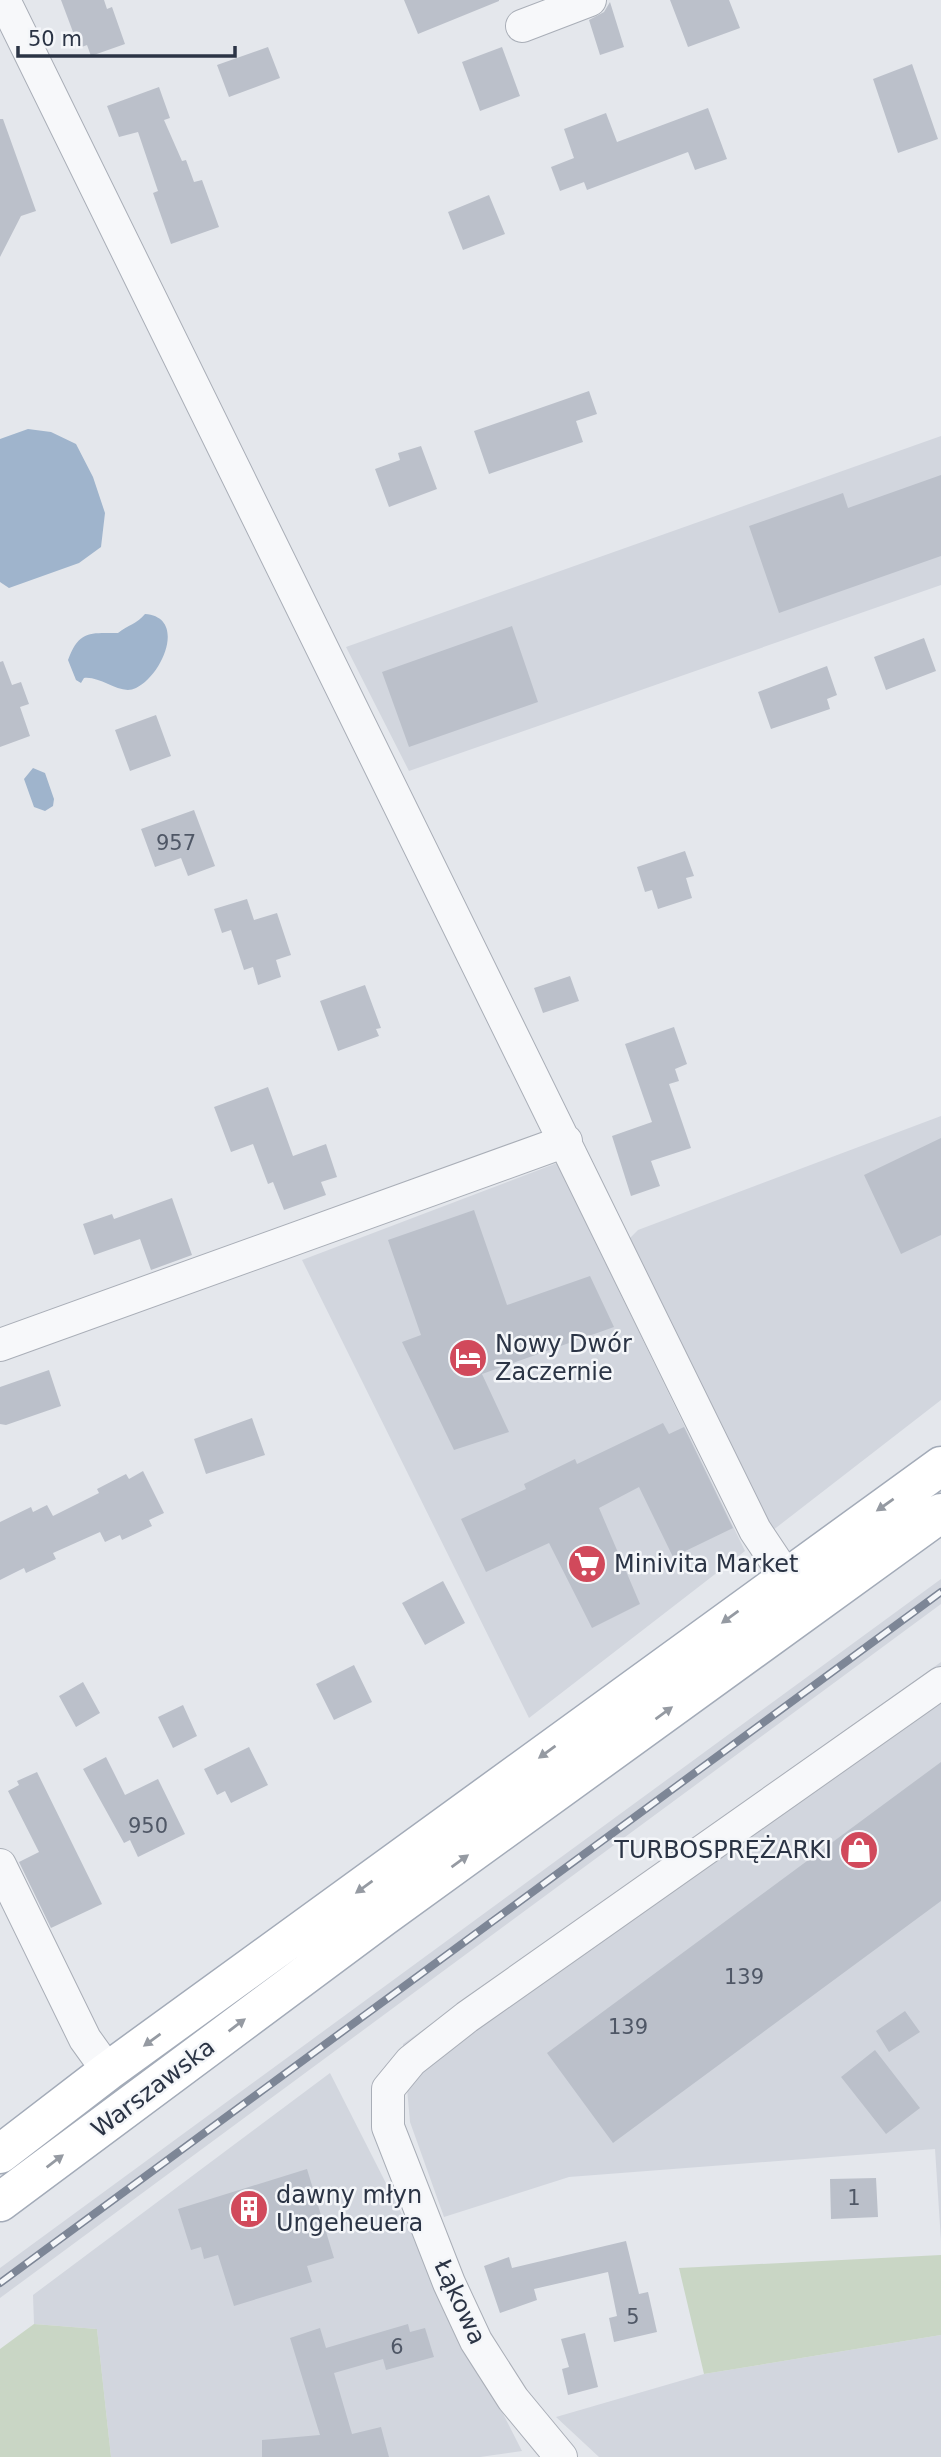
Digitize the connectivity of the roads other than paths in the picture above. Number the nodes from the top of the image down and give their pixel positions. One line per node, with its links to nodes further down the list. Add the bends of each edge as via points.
1 (5, 0): 4 (street)
2 (590, 0): 3 (street)
3 (522, 26)
4 (566, 1141): 5 (street); 8 (street, via 755,1530)
5 (0, 1345)
6 (941, 1466): 8 (main road, Warszawska, one-way to 8)
7 (941, 1513): 9 (main road, Warszawska)
8 (785, 1577): 9 (street); 12 (main road, Warszawska, one-way to 12)
9 (807, 1609): 14 (main road, Warszawska, one-way to 9)
10 (941, 1683): 15 (street, Łąkowa, via 467,2017 411,2061 388,2089 387,2127 471,2330 513,2399)
11 (0, 1865): 12 (street, via 85,2039)
12 (108, 2071): 13 (main road, Warszawska)
13 (0, 2154)
14 (0, 2202)
15 (561, 2457)

